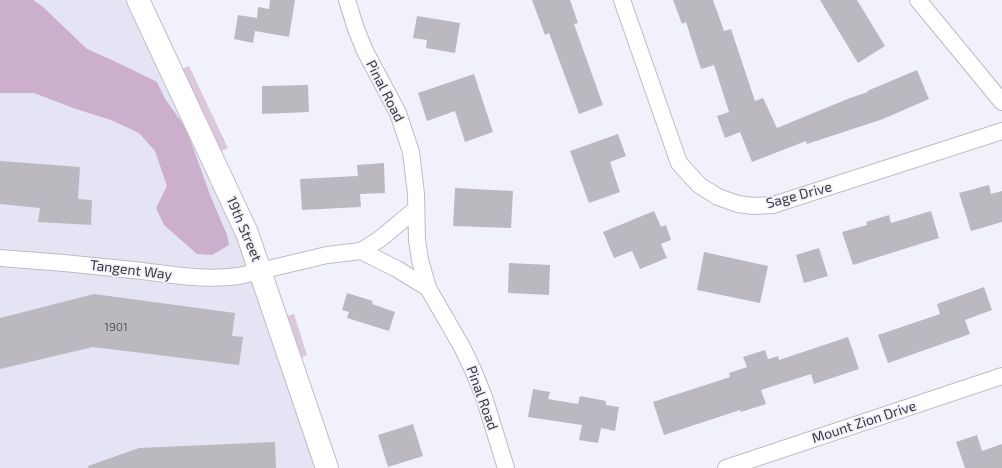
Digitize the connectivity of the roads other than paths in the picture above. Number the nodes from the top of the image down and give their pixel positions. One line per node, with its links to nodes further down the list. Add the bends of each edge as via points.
1 (138, 0): 10 (street, 19th Street, via 248,232)
2 (347, 0): 7 (street, Pinal Road, via 365,51 398,113 405,132 411,152)
3 (622, 0): 6 (street, Sage Drive, via 679,163 699,185 718,197 738,204 773,205)
4 (918, 0): 5 (street)
5 (1002, 102)
6 (1002, 131)
7 (416, 208): 8 (street, via 380,239); 11 (street, Pinal Road, via 417,240)
8 (361, 251): 10 (street, via 327,255); 11 (street, Pinal Road)
9 (0, 258): 10 (street, Tangent Way, via 208,278 239,276)
10 (261, 271): 13 (street, 19th Street)
11 (428, 288): 14 (street, Pinal Road, via 473,370)
12 (1002, 376): 15 (street, Mount Zion Drive)
13 (327, 468)
14 (506, 468)
15 (726, 468)

